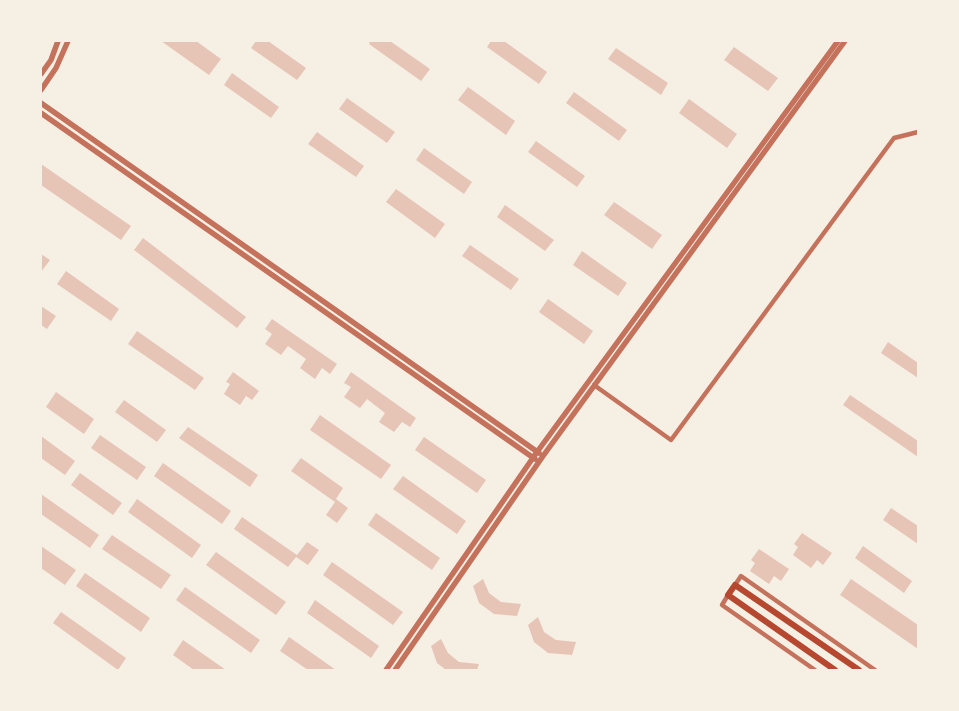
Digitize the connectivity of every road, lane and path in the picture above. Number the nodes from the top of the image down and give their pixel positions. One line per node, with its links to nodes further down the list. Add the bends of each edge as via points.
1 (58, 41): 5 (street)
2 (68, 41): 6 (street, via 56,68)
3 (838, 41): 11 (street)
4 (845, 41): 10 (street)
5 (41, 74)
6 (41, 90)
7 (41, 102): 11 (street)
8 (41, 113): 13 (street)
9 (918, 132): 10 (street, via 894,138 671,440)
10 (594, 385): 12 (street)
11 (537, 452): 12 (street); 13 (street)
12 (543, 456): 14 (street)
13 (533, 458): 14 (street); 17 (street)
14 (539, 462): 18 (street)
15 (736, 585): 16 (main road); 21 (main road); 22 (street, via 741,576)
16 (728, 595): 19 (street, via 722,605); 20 (main road)
17 (386, 670)
18 (395, 670)
19 (815, 670)
20 (835, 670)
21 (859, 670)
22 (875, 670)

